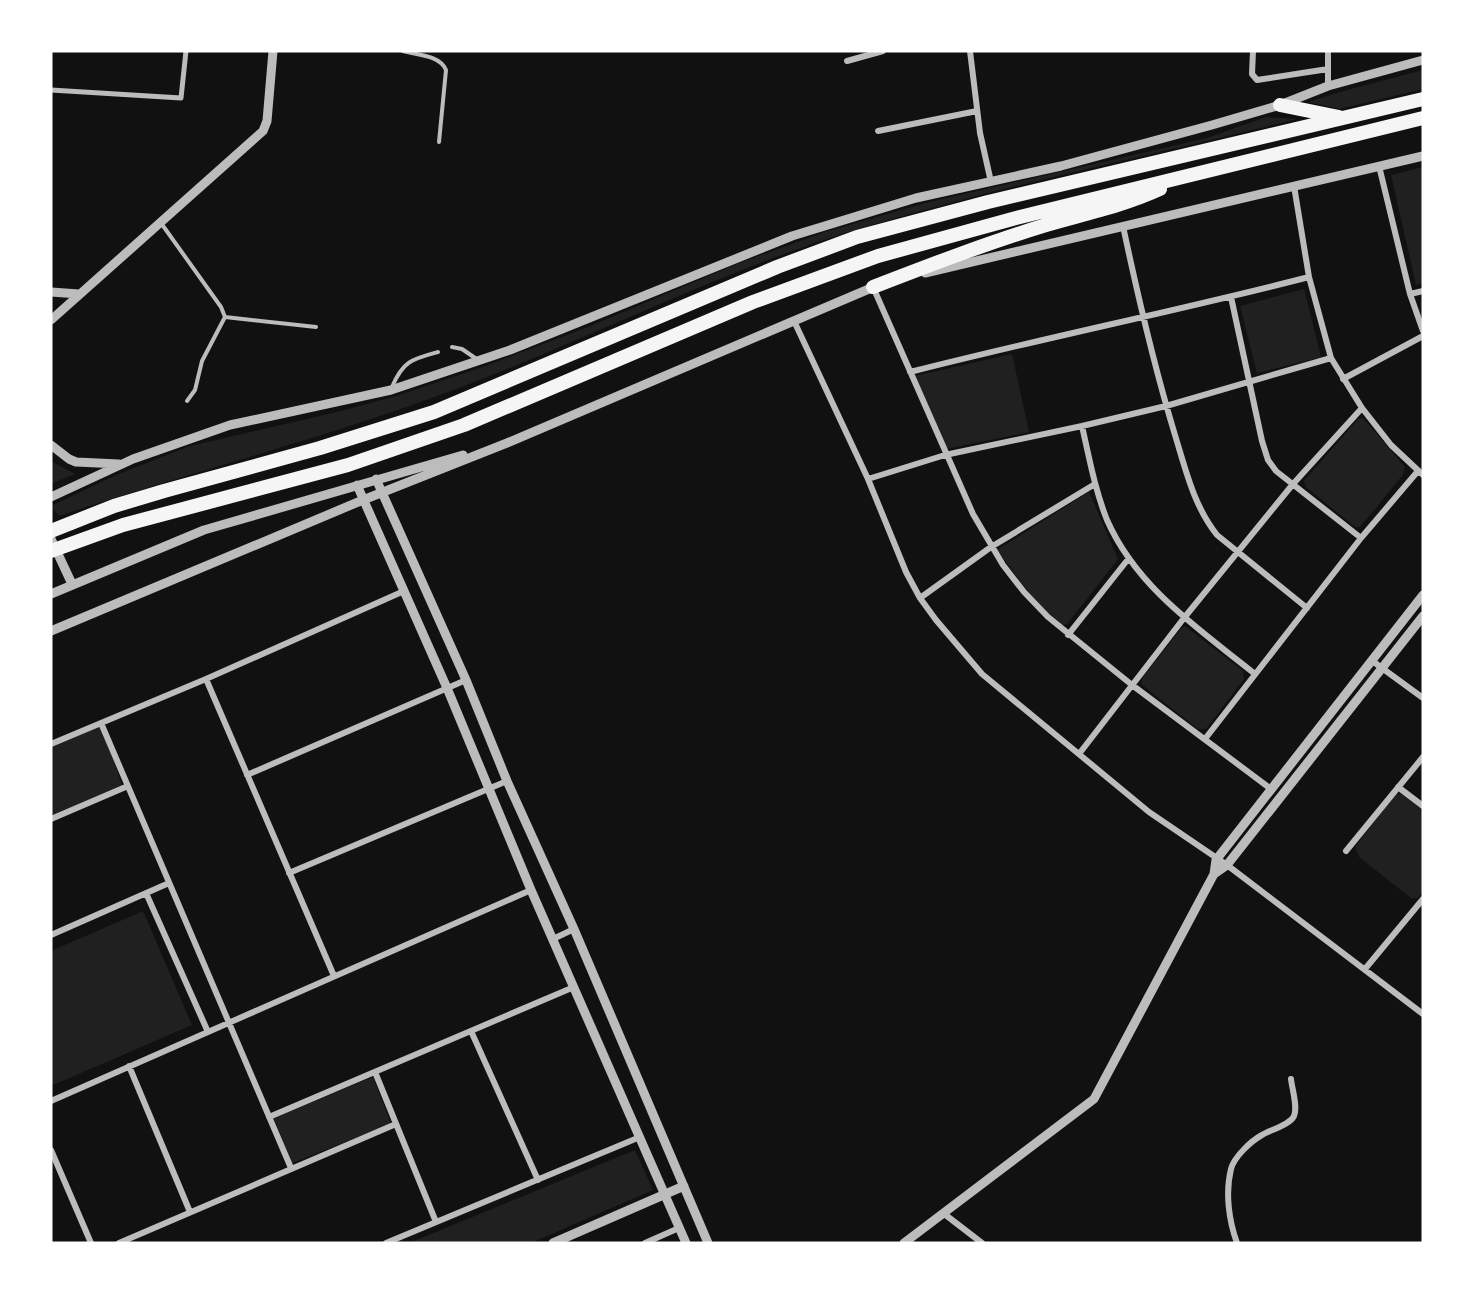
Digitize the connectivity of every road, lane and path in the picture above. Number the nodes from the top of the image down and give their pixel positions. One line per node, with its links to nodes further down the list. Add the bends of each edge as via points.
1 (186, 51): 12 (street, via 181,98)
2 (273, 51): 25 (street, via 263,131)
3 (403, 51): 19 (lane, via 439,60 446,70)
4 (883, 51): 9 (street)
5 (969, 51): 15 (street)
6 (1253, 51): 10 (street, via 1252,74 1257,80)
7 (1328, 51): 10 (street)
8 (1423, 60): 11 (street)
9 (847, 61)
10 (1328, 69): 11 (street)
11 (1328, 86): 14 (street)
12 (51, 90)
13 (1423, 99): 16 (highway)
14 (1280, 105): 16 (highway); 23 (street)
15 (977, 111): 18 (street); 23 (street)
16 (1344, 118): 66 (highway, via 857,237 434,412 114,506)
17 (1423, 118): 22 (highway)
18 (879, 131)
19 (439, 142)
20 (1423, 156): 21 (street)
21 (1379, 166): 24 (street); 32 (street)
22 (1189, 176): 28 (highway, via 1132,202 1034,229); 70 (highway, via 878,256 753,302 464,425 348,465 143,519)
23 (991, 182): 44 (street, via 916,198 792,236)
24 (1294, 186): 26 (street); 27 (street)
25 (160, 223): 31 (street); 35 (lane)
26 (1123, 226): 28 (street); 34 (street)
27 (1309, 277): 33 (street); 43 (street)
28 (873, 287): 37 (street); 45 (street)
29 (1423, 291): 32 (street)
30 (51, 292): 31 (street)
31 (79, 294): 36 (street)
32 (1410, 294): 39 (street)
33 (1231, 297): 34 (street); 47 (street)
34 (1142, 315): 45 (street); 50 (street)
35 (225, 317): 38 (lane); 49 (lane)
36 (51, 320)
37 (794, 321): 53 (street); 59 (street)
38 (316, 327)
39 (1423, 331)
40 (1423, 336): 46 (street)
41 (452, 347): 44 (lane)
42 (438, 352): 48 (lane, via 403,366)
43 (1331, 358): 46 (street); 47 (street)
44 (478, 360): 48 (street)
45 (910, 372): 55 (street)
46 (1343, 379): 51 (street)
47 (1250, 382): 50 (street); 61 (street, via 1268,460)
48 (391, 390): 56 (street, via 230,425)
49 (187, 401)
50 (1166, 406): 52 (street); 71 (street, via 1198,506 1217,535)
51 (1362, 408): 57 (street); 61 (street)
52 (1082, 426): 55 (street); 60 (street)
53 (507, 443): 58 (street); 63 (street)
54 (51, 445): 56 (street, via 76,462)
55 (945, 455): 59 (street); 69 (street)
56 (122, 464): 64 (street)
57 (1420, 473): 67 (street)
58 (376, 479): 62 (street); 63 (street)
59 (868, 479): 78 (street)
60 (1095, 484): 69 (street); 72 (street, via 1106,517)
61 (1293, 484): 67 (street); 71 (street)
62 (357, 485): 65 (street); 74 (street, via 204,530)
63 (382, 493): 65 (street); 88 (street)
64 (51, 497)
65 (363, 500): 75 (street); 82 (street)
66 (51, 531)
67 (1361, 538): 79 (street)
68 (51, 539): 74 (street)
69 (991, 547): 78 (street); 83 (street, via 1024,592)
70 (51, 551)
71 (1239, 551): 79 (street); 81 (street)
72 (1128, 558): 81 (street); 83 (street)
73 (51, 581): 76 (street)
74 (72, 584): 76 (street)
75 (404, 591): 87 (street); 90 (street)
76 (53, 593)
77 (1423, 595): 84 (street)
78 (920, 598): 95 (street, via 982,674)
79 (1307, 608): 86 (street)
80 (1423, 616): 85 (street)
81 (1184, 618): 86 (street); 89 (street)
82 (51, 631)
83 (1068, 635): 89 (street)
84 (1371, 660): 85 (street); 102 (street)
85 (1382, 668): 91 (street); 107 (street)
86 (1255, 674): 93 (street)
87 (206, 679): 92 (street); 97 (street)
88 (466, 680): 90 (street); 98 (street)
89 (1132, 684): 93 (street); 95 (street)
90 (447, 688): 97 (street); 101 (street)
91 (1423, 698)
92 (101, 723): 94 (street); 99 (street)
93 (1205, 739): 102 (street)
94 (51, 744)
95 (1079, 754): 106 (street, via 1149,812)
96 (1423, 757): 100 (street)
97 (247, 775): 108 (street)
98 (507, 781): 101 (street); 116 (street)
99 (128, 786): 104 (street); 110 (street)
100 (1398, 787): 103 (street); 105 (street)
101 (489, 788): 108 (street); 111 (street)
102 (1271, 789): 106 (street)
103 (1423, 806)
104 (51, 819)
105 (1346, 850)
106 (1216, 860): 107 (street); 109 (street)
107 (1227, 865): 109 (street); 119 (street)
108 (289, 873): 120 (street)
109 (1214, 874): 139 (street, via 1094,1099)
110 (169, 883): 112 (street); 123 (street)
111 (531, 890): 118 (street); 120 (street)
112 (146, 893): 117 (street); 125 (street)
113 (1423, 899): 114 (street)
114 (1416, 908): 115 (street); 119 (street)
115 (1423, 914)
116 (574, 929): 118 (street); 136 (street)
117 (51, 935)
118 (553, 939): 121 (street)
119 (1365, 969): 122 (street)
120 (334, 976): 123 (street)
121 (574, 987): 124 (street); 132 (street)
122 (1423, 1014)
123 (229, 1023): 125 (street); 130 (street)
124 (471, 1031): 127 (street); 135 (street)
125 (208, 1032): 126 (street)
126 (129, 1066): 129 (street); 138 (street)
127 (375, 1072): 130 (street); 131 (street)
128 (1291, 1079): 151 (street, via 1295,1114 1292,1119 1259,1136 1231,1167 1228,1196)
129 (51, 1101)
130 (269, 1117): 134 (street)
131 (396, 1124): 134 (street); 140 (street)
132 (640, 1137): 135 (street); 137 (street)
133 (51, 1150): 142 (street)
134 (291, 1168): 138 (street)
135 (538, 1180): 140 (street)
136 (684, 1186): 137 (street); 148 (street)
137 (665, 1195): 141 (street); 145 (street)
138 (190, 1212): 143 (street)
139 (943, 1214): 149 (street); 150 (street)
140 (436, 1222): 144 (street)
141 (679, 1228): 146 (street); 147 (street)
142 (91, 1243)
143 (119, 1243)
144 (386, 1243)
145 (553, 1243)
146 (645, 1243)
147 (686, 1243)
148 (708, 1243)
149 (904, 1243)
150 (982, 1243)
151 (1237, 1243)

